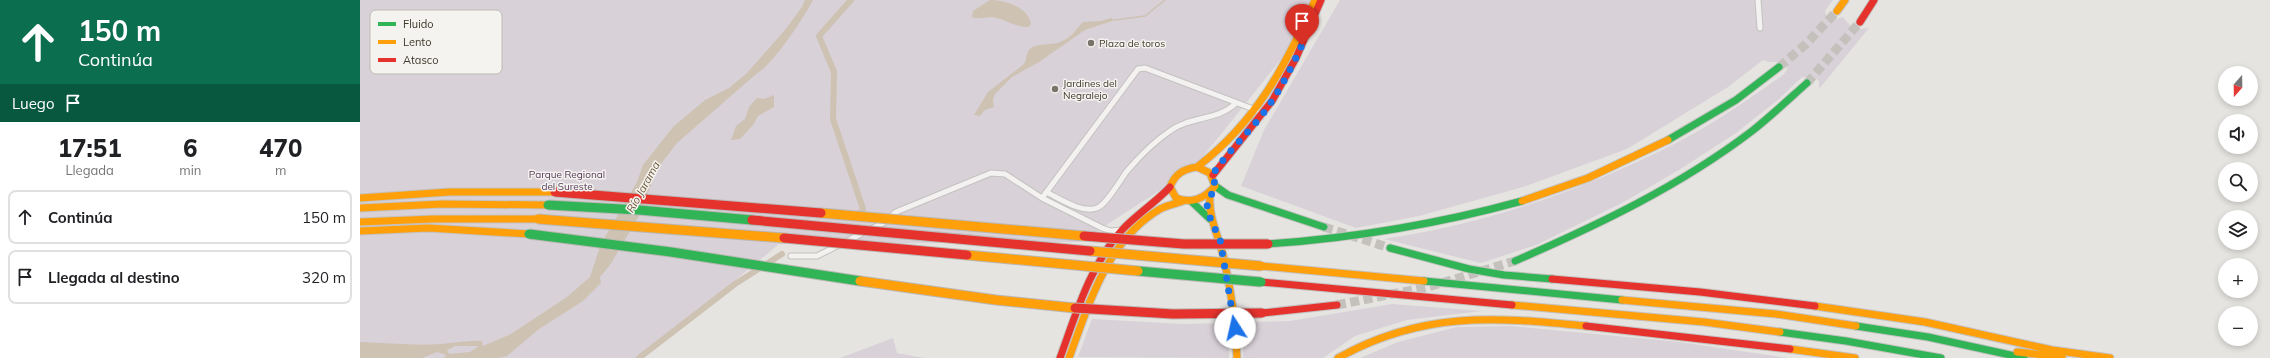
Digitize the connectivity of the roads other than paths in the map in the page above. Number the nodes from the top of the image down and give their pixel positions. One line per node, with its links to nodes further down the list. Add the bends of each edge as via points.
1 (1315, 0): 12 (main road, via 1292,53)
2 (1321, 0): 14 (main road, via 1287,76 1263,113)
3 (1758, 0): 8 (street)
4 (1845, 0): 6 (main road)
5 (1874, 0): 7 (main road)
6 (1837, 11)
7 (1860, 22)
8 (1760, 28)
9 (1779, 67): 19 (main road, bridge, via 1752,89 1684,131 1640,153 1548,191 1495,209 1414,228 1328,241 1192,244 1144,241 556,192 449,192)
10 (1807, 82): 32 (main road, via 1753,131 1685,177 1610,219)
11 (1236, 103): 12 (street); 17 (street, via 1228,111 1181,124 1169,132 1128,170 1099,208 1091,210 1078,207); 17 (street, via 1145,68 1138,69)
12 (1256, 110): 13 (main road, via 1222,147)
13 (1197, 167): 14 (main road); 16 (main road, via 1178,172 1172,178)
14 (1213, 174): 15 (main road)
15 (1215, 186): 18 (main road); 25 (main road, via 1228,195)
16 (1170, 187): 21 (main road, via 1172,194); 27 (main road)
17 (1046, 192): 20 (street)
18 (1210, 195): 21 (main road, via 1202,200); 23 (main road, via 1207,205)
19 (360, 198)
20 (1042, 198): 26 (street); 31 (street, via 1005,174 991,173 896,212 883,223 817,256)
21 (1187, 202): 23 (main road); 37 (main road, via 1157,209 1125,239 1110,261 1098,286)
22 (360, 208): 34 (main road, bridge, via 442,204 548,205 638,210 1768,313 1928,337)
23 (1211, 221): 38 (main road, via 1220,239 1225,265)
24 (360, 222): 35 (main road, bridge, via 538,219 792,239 1704,322 1846,341)
25 (1324, 227)
26 (1102, 228): 27 (street, via 1111,231); 29 (street, via 1109,239)
27 (1122, 230): 29 (main road)
28 (360, 231): 33 (main road, bridge, via 428,228 528,234 628,246 1003,301 1146,314 1221,315)
29 (1108, 248): 36 (main road, via 1089,285)
30 (1390, 248): 44 (main road, via 1469,269 1504,275 1700,292 1842,309 1925,322 2052,350)
31 (791, 256)
32 (1515, 261)
33 (1337, 305)
34 (2002, 352): 42 (main road); 43 (main road)
35 (1931, 357): 41 (main road)
36 (1060, 358)
37 (1069, 358)
38 (1237, 358)
39 (1338, 358): 40 (main road, via 1388,332 1425,324 1490,319 1703,336)
40 (1855, 358)
41 (1941, 358)
42 (2024, 358)
43 (2067, 358)
44 (2110, 358)

